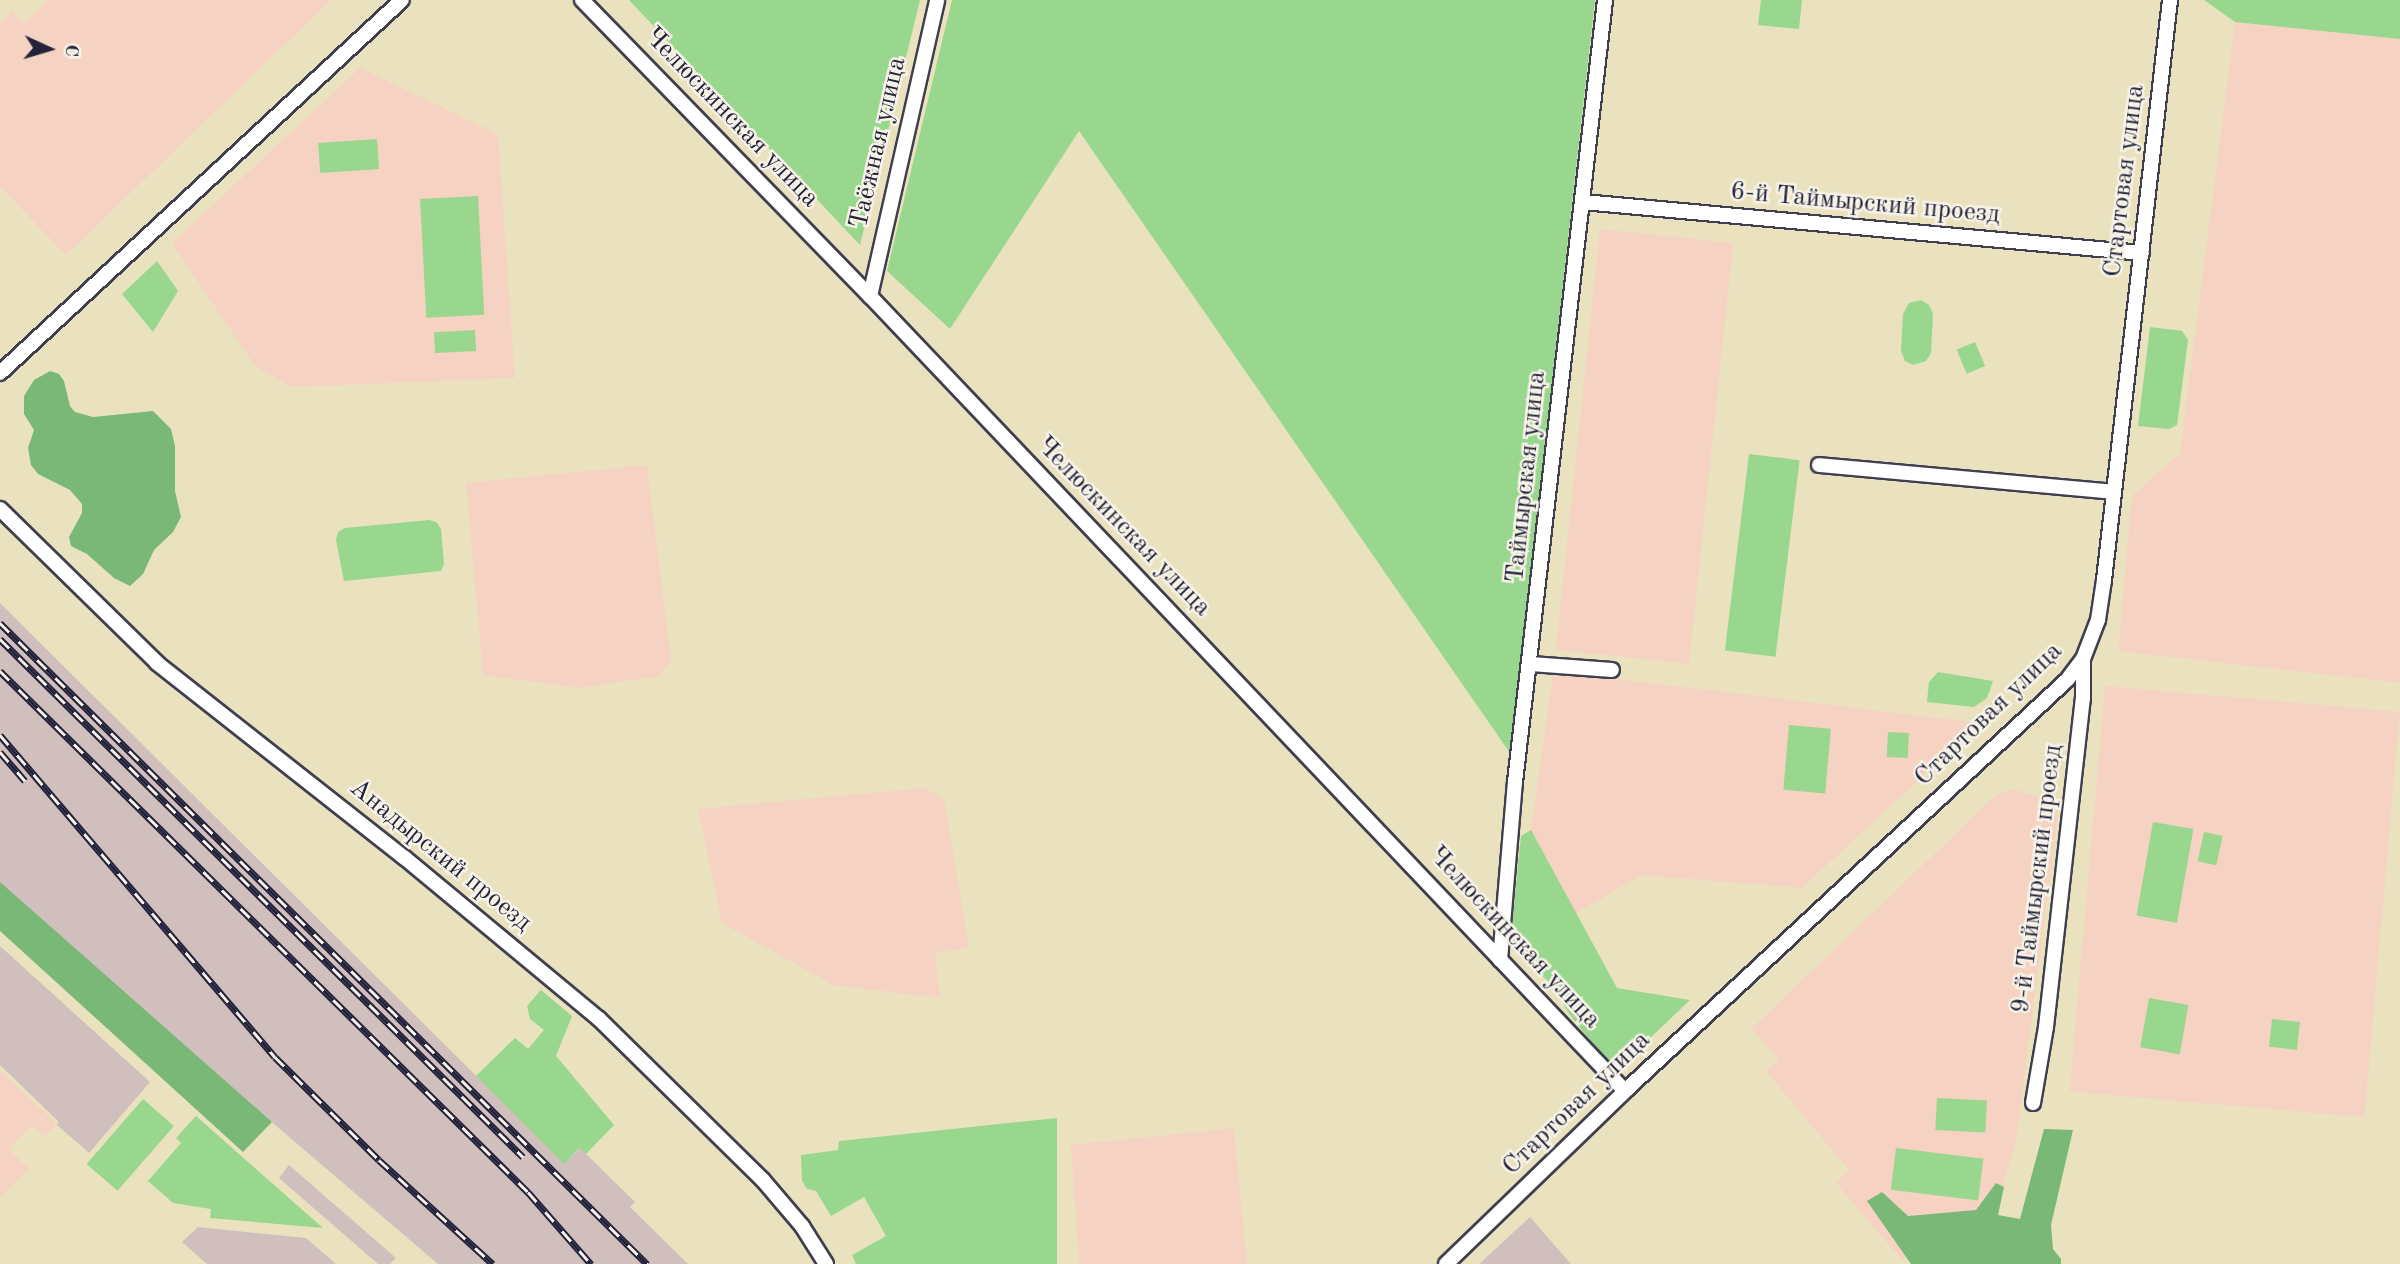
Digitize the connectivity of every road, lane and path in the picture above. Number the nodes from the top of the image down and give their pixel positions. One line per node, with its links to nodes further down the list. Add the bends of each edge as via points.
1 (402, 0): 9 (street)
2 (582, 0): 8 (street, Челюскинская улица)
3 (937, 0): 8 (street, Таёжная улица)
4 (1605, 0): 6 (street, Таймырская улица)
5 (2170, 0): 7 (street, Стартовая улица)
6 (1583, 202): 7 (street, 6-й Таймырский проезд); 14 (street, Таймырская улица)
7 (2142, 253): 11 (street, Стартовая улица)
8 (870, 296): 16 (street, Челюскинская улица)
9 (0, 373)
10 (1819, 465): 11 (street)
11 (2114, 492): 13 (street, Стартовая улица, via 2098,620)
12 (0, 509): 19 (street, Анадырский проезд, via 158,663 599,1019 762,1179 802,1226)
13 (2083, 659): 17 (street, Стартовая улица, via 2058,688); 18 (street, 9-й Таймырский проезд, via 2083,698 2046,1027)
14 (1531, 664): 15 (street); 16 (street, Таймырская улица, via 1515,782)
15 (1612, 670)
16 (1500, 960): 17 (street, Челюскинская улица)
17 (1625, 1091): 20 (street, Стартовая улица)
18 (2033, 1103)
19 (826, 1264)
20 (1446, 1264)

